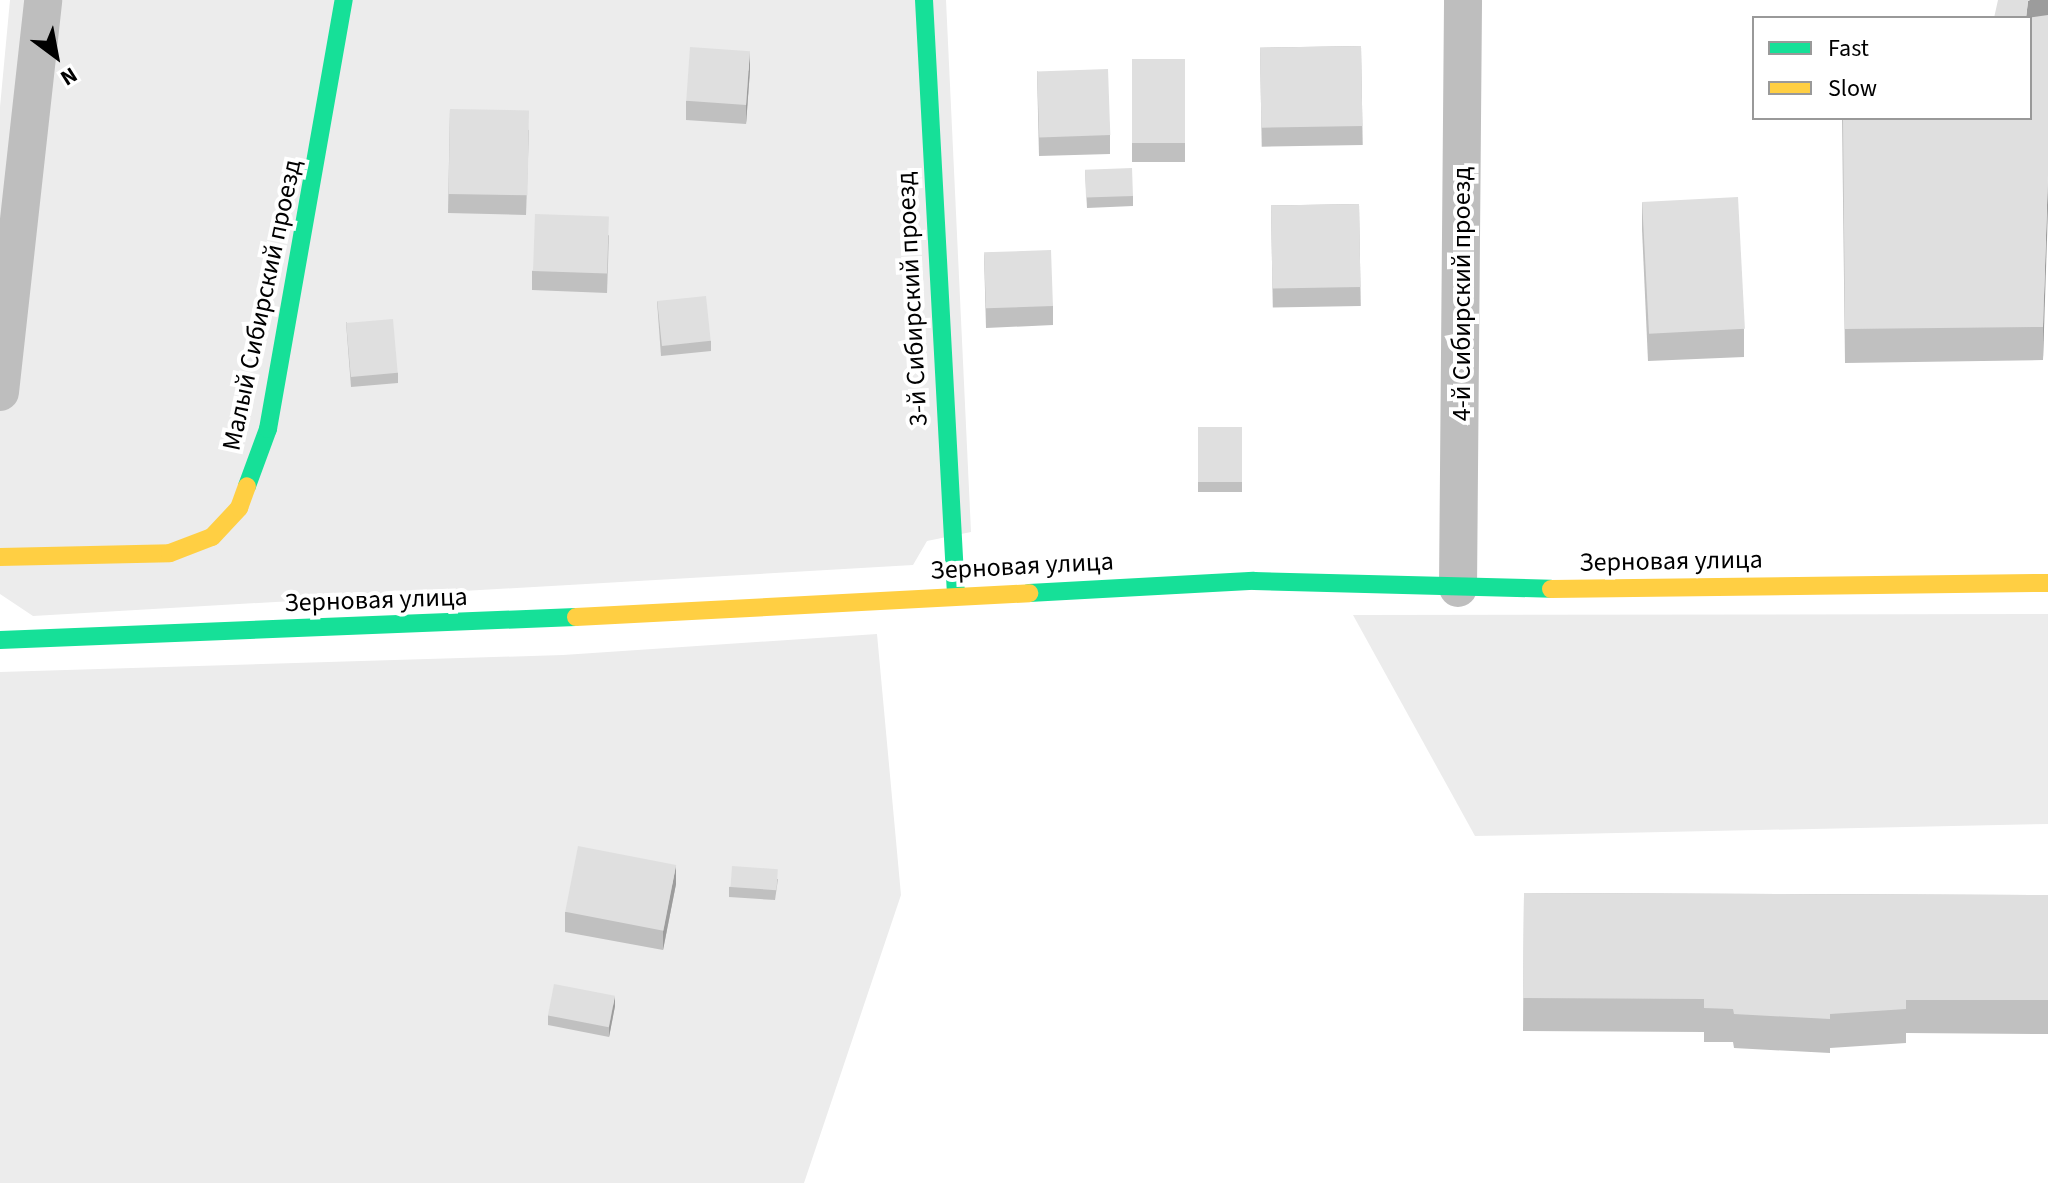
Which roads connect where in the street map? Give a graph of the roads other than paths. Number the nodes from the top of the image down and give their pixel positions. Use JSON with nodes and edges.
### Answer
{"nodes":[{"id":1,"x":43,"y":0,"type":"edge"},
{"id":2,"x":344,"y":0,"type":"edge"},
{"id":3,"x":924,"y":0,"type":"edge"},
{"id":4,"x":1463,"y":0,"type":"edge"},
{"id":5,"x":0,"y":392,"type":"edge"},
{"id":6,"x":0,"y":557,"type":"edge"},
{"id":7,"x":2048,"y":583,"type":"edge"},
{"id":8,"x":1458,"y":588,"type":"junction"},
{"id":9,"x":956,"y":594,"type":"junction"},
{"id":10,"x":0,"y":640,"type":"edge"}],
"edges":[{"from":1,"to":5,"type":"street"},
{"from":2,"to":6,"type":"street","name":"Малый Сибирский проезд"},
{"from":3,"to":9,"type":"street","name":"3-й Сибирский проезд"},
{"from":4,"to":8,"type":"street","name":"4-й Сибирский проезд"},
{"from":7,"to":8,"type":"street","name":"Зерновая улица"},
{"from":8,"to":9,"type":"street","name":"Зерновая улица"},
{"from":9,"to":10,"type":"street","name":"Зерновая улица"}]}
